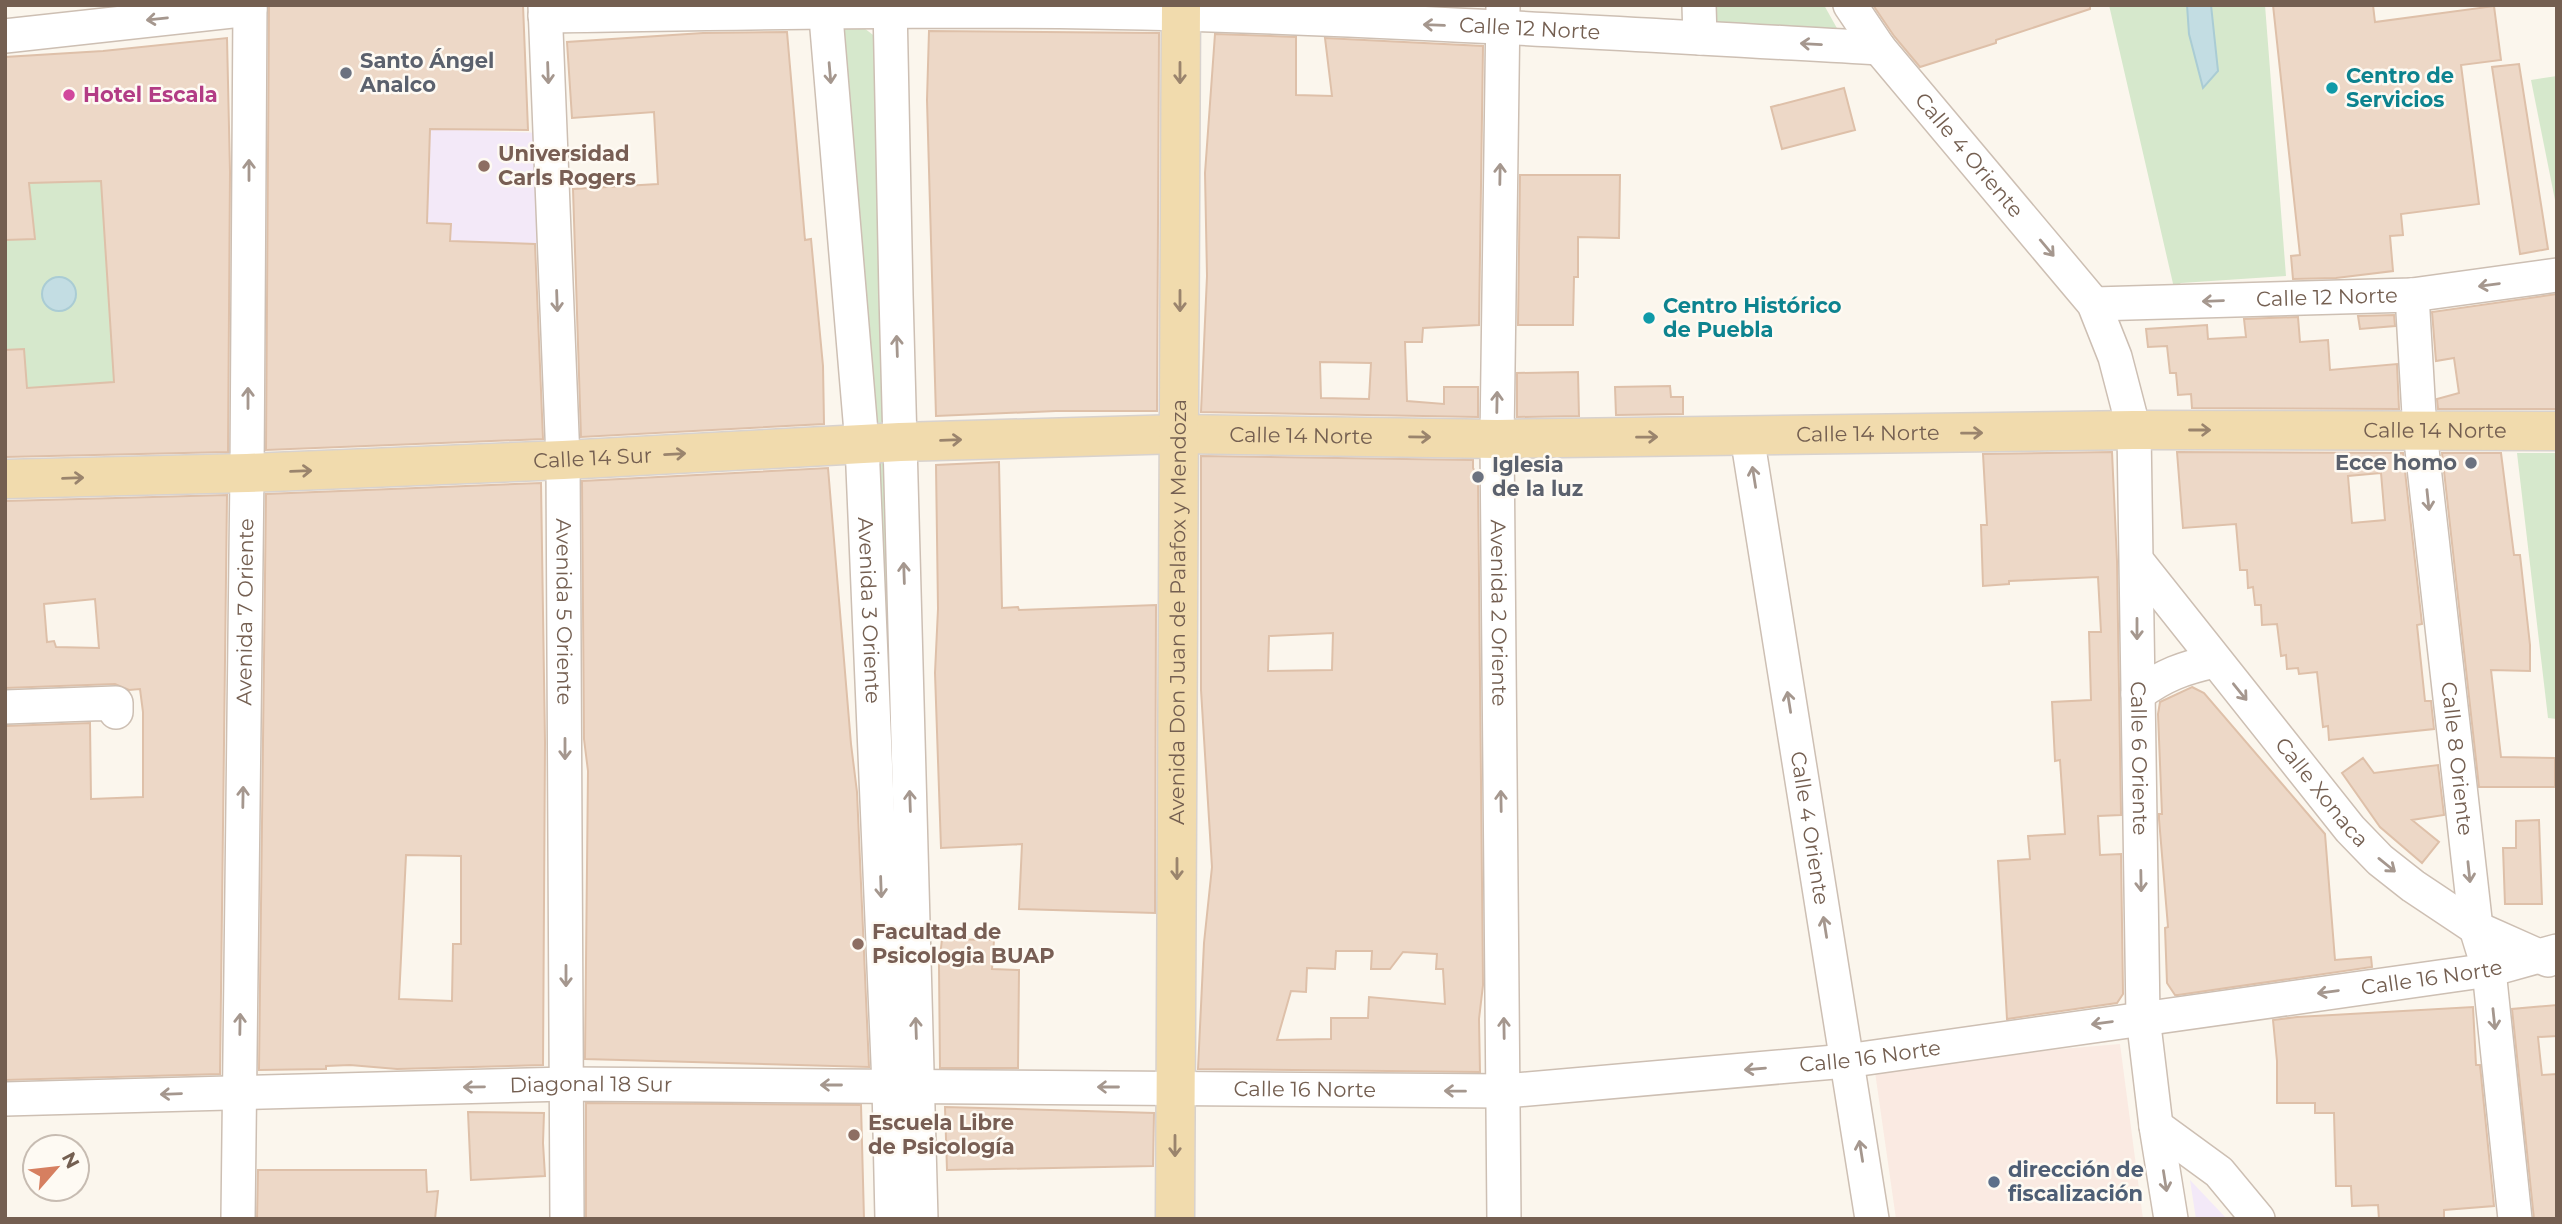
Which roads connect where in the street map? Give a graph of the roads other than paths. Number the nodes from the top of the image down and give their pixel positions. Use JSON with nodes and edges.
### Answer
{"nodes":[{"id":1,"x":1699,"y":5,"type":"edge"},
{"id":2,"x":1850,"y":5,"type":"edge"},
{"id":3,"x":250,"y":7,"type":"edge"},
{"id":4,"x":825,"y":9,"type":"edge"},
{"id":5,"x":890,"y":9,"type":"edge"},
{"id":6,"x":545,"y":10,"type":"edge"},
{"id":7,"x":1181,"y":10,"type":"edge"},
{"id":8,"x":1502,"y":16,"type":"edge"},
{"id":9,"x":5,"y":36,"type":"edge"},
{"id":10,"x":1700,"y":38,"type":"junction"},
{"id":11,"x":1879,"y":48,"type":"junction"},
{"id":12,"x":2557,"y":275,"type":"edge"},
{"id":13,"x":2412,"y":295,"type":"junction"},
{"id":14,"x":2094,"y":304,"type":"junction"},
{"id":15,"x":2133,"y":430,"type":"junction"},
{"id":16,"x":2557,"y":431,"type":"edge"},
{"id":17,"x":2420,"y":432,"type":"junction"},
{"id":18,"x":1180,"y":434,"type":"junction"},
{"id":19,"x":1747,"y":436,"type":"junction"},
{"id":20,"x":1497,"y":439,"type":"junction"},
{"id":21,"x":901,"y":442,"type":"junction"},
{"id":22,"x":862,"y":444,"type":"junction"},
{"id":23,"x":563,"y":460,"type":"junction"},
{"id":24,"x":247,"y":473,"type":"junction"},
{"id":25,"x":5,"y":480,"type":"edge"},
{"id":26,"x":2137,"y":561,"type":"junction"},
{"id":27,"x":2214,"y":661,"type":"junction"},
{"id":28,"x":2138,"y":694,"type":"junction"},
{"id":29,"x":5,"y":707,"type":"edge"},
{"id":30,"x":116,"y":712,"type":"dead end"},
{"id":31,"x":2476,"y":928,"type":"junction"},
{"id":32,"x":2551,"y":957,"type":"edge"},
{"id":33,"x":2489,"y":970,"type":"junction"},
{"id":34,"x":2143,"y":1017,"type":"junction"},
{"id":35,"x":1846,"y":1060,"type":"junction"},
{"id":36,"x":567,"y":1084,"type":"junction"},
{"id":37,"x":903,"y":1086,"type":"junction"},
{"id":38,"x":1176,"y":1088,"type":"junction"},
{"id":39,"x":1505,"y":1091,"type":"junction"},
{"id":40,"x":239,"y":1093,"type":"junction"},
{"id":41,"x":5,"y":1099,"type":"edge"},
{"id":42,"x":2156,"y":1126,"type":"junction"},
{"id":43,"x":238,"y":1219,"type":"edge"},
{"id":44,"x":567,"y":1219,"type":"edge"},
{"id":45,"x":892,"y":1219,"type":"edge"},
{"id":46,"x":921,"y":1219,"type":"edge"},
{"id":47,"x":1175,"y":1219,"type":"edge"},
{"id":48,"x":1504,"y":1219,"type":"edge"},
{"id":49,"x":1872,"y":1219,"type":"edge"},
{"id":50,"x":2171,"y":1219,"type":"edge"},
{"id":51,"x":2258,"y":1219,"type":"edge"},
{"id":52,"x":2515,"y":1219,"type":"edge"}],
"edges":[{"from":1,"to":10,"type":"street"},
{"from":2,"to":11,"type":"street","name":"Calle 4 Oriente"},
{"from":3,"to":9,"type":"street","one_way":true},
{"from":24,"to":3,"type":"street","name":"Avenida 7 Oriente","one_way":true},
{"from":4,"to":5,"type":"street","name":"Calle 12 Norte"},
{"from":4,"to":6,"type":"street","name":"Calle 12 Norte"},
{"from":4,"to":22,"type":"street","name":"Avenida 3 Oriente","one_way":true},
{"from":5,"to":7,"type":"street","name":"Calle 12 Norte"},
{"from":21,"to":5,"type":"street","name":"Avenida 3 Oriente","one_way":true},
{"from":6,"to":23,"type":"street","name":"Avenida 5 Oriente","one_way":true},
{"from":8,"to":7,"type":"street","name":"Calle 12 Norte","one_way":true},
{"from":7,"to":18,"type":"main road","name":"Avenida Don Juan de Palafox y Mendoza","one_way":true},
{"from":8,"to":10,"type":"street","name":"Calle 12 Norte"},
{"from":20,"to":8,"type":"street","name":"Avenida 2 Oriente","one_way":true},
{"from":11,"to":10,"type":"street","name":"Calle 12 Norte","one_way":true},
{"from":11,"to":14,"type":"street","name":"Calle 4 Oriente","one_way":true},
{"from":12,"to":13,"type":"street","name":"Calle 12 Norte","one_way":true},
{"from":13,"to":14,"type":"street","name":"Calle 12 Norte","one_way":true},
{"from":13,"to":17,"type":"street","name":"Calle 8 Oriente"},
{"from":14,"to":15,"type":"street","name":"Calle 6 Oriente"},
{"from":15,"to":17,"type":"main road","name":"Calle 14 Norte","one_way":true},
{"from":19,"to":15,"type":"main road","name":"Calle 14 Norte","one_way":true},
{"from":15,"to":26,"type":"street","name":"Calle 6 Oriente"},
{"from":16,"to":17,"type":"main road","name":"Calle 14 Norte"},
{"from":17,"to":31,"type":"street","name":"Calle 8 Oriente","one_way":true},
{"from":18,"to":20,"type":"main road","name":"Calle 14 Norte","one_way":true},
{"from":21,"to":18,"type":"main road","name":"Calle 14 Sur","one_way":true},
{"from":18,"to":38,"type":"main road","name":"Avenida Don Juan de Palafox y Mendoza","one_way":true},
{"from":20,"to":19,"type":"main road","name":"Calle 14 Norte","one_way":true},
{"from":35,"to":19,"type":"street","name":"Calle 4 Oriente","one_way":true},
{"from":39,"to":20,"type":"street","name":"Avenida 2 Oriente","one_way":true},
{"from":21,"to":22,"type":"main road","name":"Calle 14 Sur"},
{"from":37,"to":21,"type":"street","name":"Avenida 3 Oriente","one_way":true},
{"from":23,"to":22,"type":"main road","name":"Calle 14 Sur","one_way":true},
{"from":22,"to":37,"type":"street","name":"Avenida 3 Oriente","one_way":true},
{"from":24,"to":23,"type":"main road","name":"Calle 14 Sur","one_way":true},
{"from":23,"to":36,"type":"street","name":"Avenida 5 Oriente","one_way":true},
{"from":25,"to":24,"type":"main road","name":"Calle 14 Sur","one_way":true},
{"from":40,"to":24,"type":"street","name":"Avenida 7 Oriente","one_way":true},
{"from":26,"to":27,"type":"street","name":"Calle Xonaca"},
{"from":26,"to":28,"type":"street","name":"Calle 6 Oriente","one_way":true},
{"from":27,"to":28,"type":"street"},
{"from":27,"to":31,"type":"street","name":"Calle Xonaca","one_way":true},
{"from":28,"to":34,"type":"street","name":"Calle 6 Oriente","one_way":true},
{"from":29,"to":30,"type":"street"},
{"from":31,"to":32,"type":"street","name":"Calle Xonaca"},
{"from":31,"to":33,"type":"street","name":"Calle 8 Oriente"},
{"from":32,"to":33,"type":"street","name":"Calle 16 Norte"},
{"from":33,"to":34,"type":"street","name":"Calle 16 Norte","one_way":true},
{"from":33,"to":52,"type":"street","name":"Calle 8 Oriente","one_way":true},
{"from":34,"to":35,"type":"street","name":"Calle 16 Norte","one_way":true},
{"from":34,"to":42,"type":"street","name":"Calle 6 Oriente"},
{"from":35,"to":39,"type":"street","name":"Calle 16 Norte","one_way":true},
{"from":49,"to":35,"type":"street","name":"Calle 4 Oriente","one_way":true},
{"from":37,"to":36,"type":"street","name":"Diagonal 18 Sur","one_way":true},
{"from":36,"to":40,"type":"street","name":"Diagonal 18 Sur","one_way":true},
{"from":36,"to":44,"type":"street","name":"Avenida 5 Oriente"},
{"from":38,"to":37,"type":"street","name":"Diagonal 18 Sur","one_way":true},
{"from":37,"to":45,"type":"street","name":"Avenida 3 Oriente"},
{"from":37,"to":46,"type":"street","name":"Avenida 3 Oriente"},
{"from":39,"to":38,"type":"street","name":"Calle 16 Norte","one_way":true},
{"from":38,"to":47,"type":"main road","name":"Avenida Don Juan de Palafox y Mendoza","one_way":true},
{"from":39,"to":48,"type":"street","name":"Avenida 2 Oriente"},
{"from":40,"to":41,"type":"street","name":"Diagonal 18 Sur","one_way":true},
{"from":40,"to":43,"type":"street","name":"Avenida 7 Oriente"},
{"from":42,"to":50,"type":"street","name":"Calle 6 Oriente","one_way":true},
{"from":42,"to":51,"type":"street"}]}
